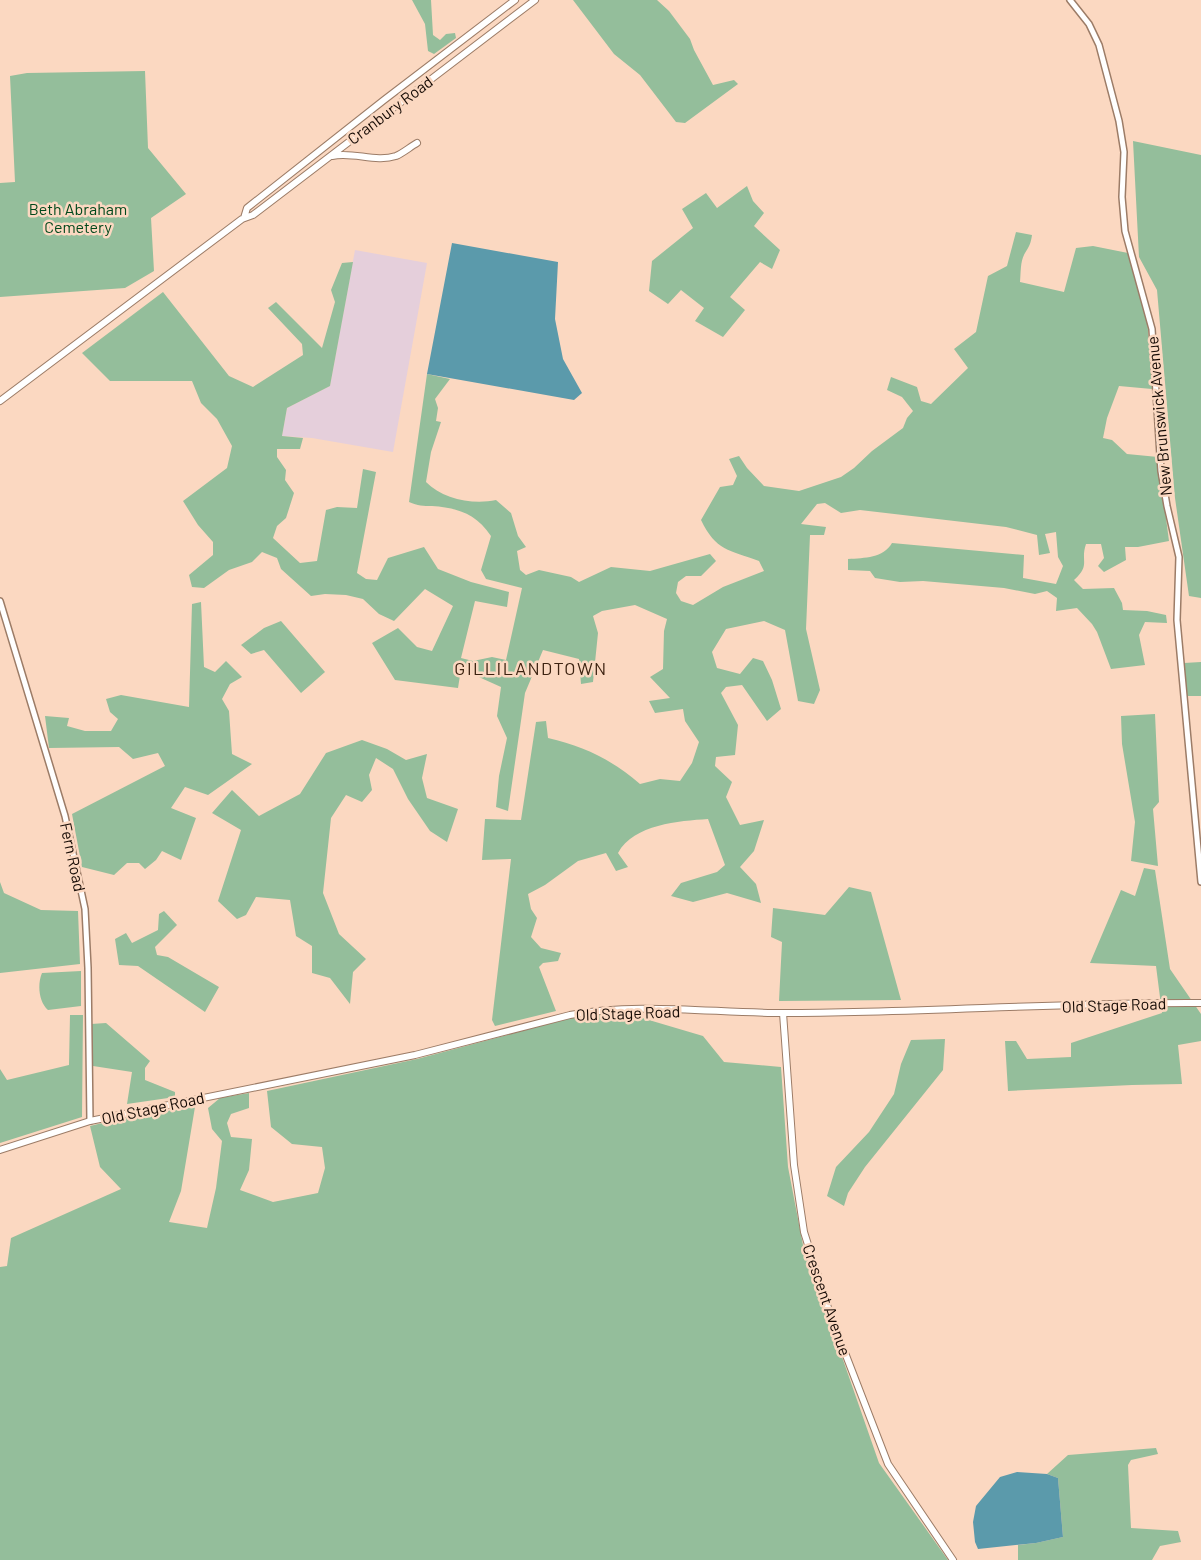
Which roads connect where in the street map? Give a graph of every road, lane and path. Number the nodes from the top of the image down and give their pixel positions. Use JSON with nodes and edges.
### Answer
{"nodes":[{"id":1,"x":515,"y":0,"type":"edge"},
{"id":2,"x":535,"y":0,"type":"edge"},
{"id":3,"x":1070,"y":0,"type":"edge"},
{"id":4,"x":417,"y":143,"type":"dead end"},
{"id":5,"x":328,"y":157,"type":"junction"},
{"id":6,"x":244,"y":218,"type":"junction"},
{"id":7,"x":0,"y":400,"type":"edge"},
{"id":8,"x":0,"y":601,"type":"edge"},
{"id":9,"x":1201,"y":882,"type":"edge"},
{"id":10,"x":1201,"y":1003,"type":"edge"},
{"id":11,"x":783,"y":1013,"type":"junction"},
{"id":12,"x":90,"y":1121,"type":"junction"},
{"id":13,"x":0,"y":1150,"type":"edge"},
{"id":14,"x":953,"y":1560,"type":"edge"}],
"edges":[{"from":1,"to":6,"type":"main road","name":"Cranbury Road"},
{"from":2,"to":5,"type":"main road","name":"Cranbury Road"},
{"from":3,"to":9,"type":"street","name":"New Brunswick Avenue"},
{"from":4,"to":5,"type":"main road"},
{"from":5,"to":6,"type":"main road","name":"Cranbury Road"},
{"from":6,"to":7,"type":"main road","name":"Cranbury Road"},
{"from":8,"to":12,"type":"street","name":"Fern Road"},
{"from":10,"to":11,"type":"main road","name":"Old Stage Road"},
{"from":11,"to":12,"type":"main road","name":"Old Stage Road"},
{"from":11,"to":14,"type":"main road","name":"Crescent Avenue"},
{"from":12,"to":13,"type":"main road","name":"Old Stage Road"}]}
